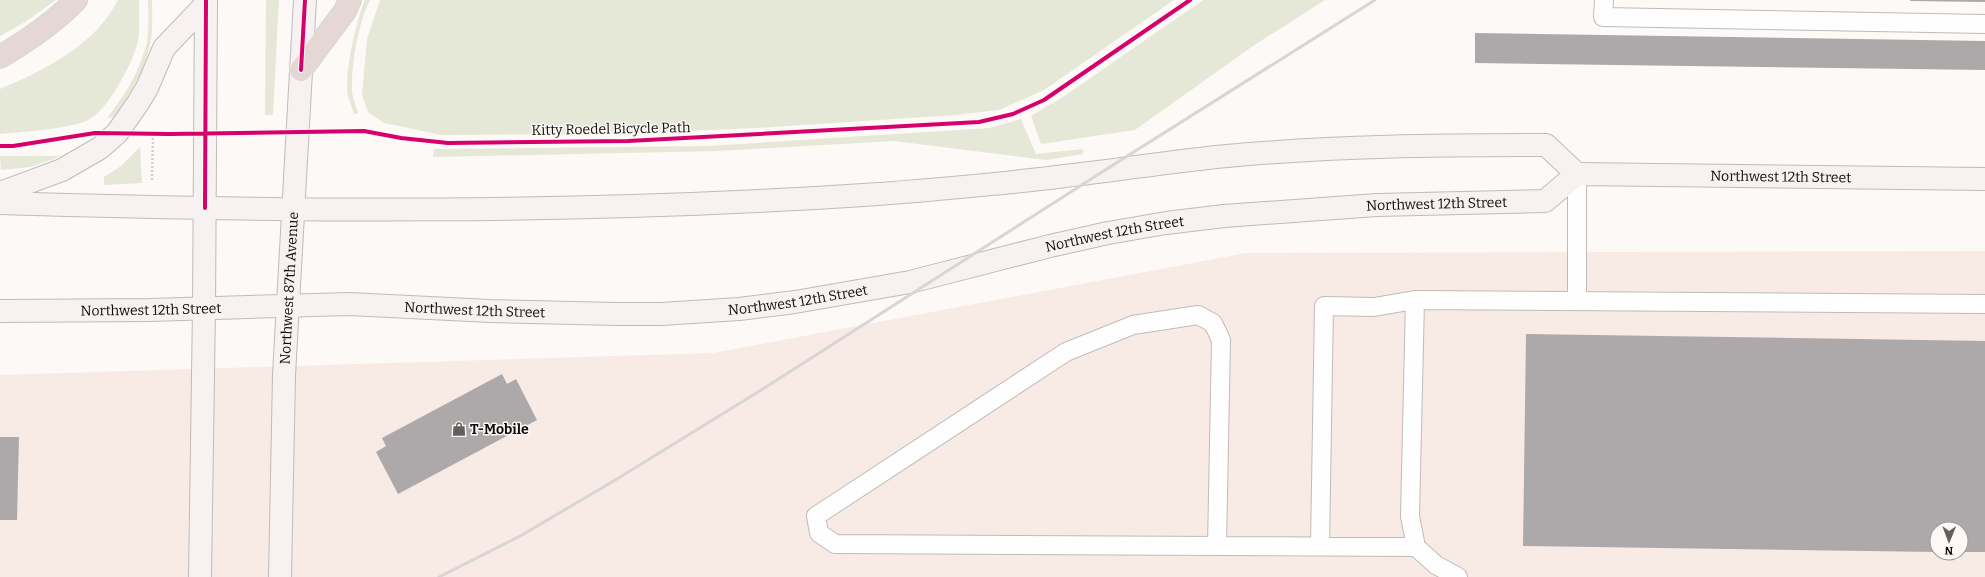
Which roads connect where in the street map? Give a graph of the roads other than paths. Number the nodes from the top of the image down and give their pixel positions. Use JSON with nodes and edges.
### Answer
{"nodes":[{"id":1,"x":76,"y":0,"type":"edge"},
{"id":2,"x":304,"y":0,"type":"edge"},
{"id":3,"x":350,"y":0,"type":"edge"},
{"id":4,"x":1604,"y":0,"type":"edge"},
{"id":5,"x":206,"y":2,"type":"edge"},
{"id":6,"x":1985,"y":24,"type":"edge"},
{"id":7,"x":0,"y":57,"type":"edge"},
{"id":8,"x":301,"y":70,"type":"junction"},
{"id":9,"x":1577,"y":174,"type":"junction"},
{"id":10,"x":1985,"y":179,"type":"edge"},
{"id":11,"x":0,"y":193,"type":"edge"},
{"id":12,"x":0,"y":203,"type":"edge"},
{"id":13,"x":205,"y":208,"type":"junction"},
{"id":14,"x":292,"y":208,"type":"junction"},
{"id":15,"x":1415,"y":300,"type":"junction"},
{"id":16,"x":1577,"y":301,"type":"junction"},
{"id":17,"x":1985,"y":304,"type":"edge"},
{"id":18,"x":288,"y":305,"type":"junction"},
{"id":19,"x":204,"y":308,"type":"junction"},
{"id":20,"x":0,"y":311,"type":"edge"},
{"id":21,"x":1217,"y":546,"type":"junction"},
{"id":22,"x":1320,"y":546,"type":"junction"},
{"id":23,"x":1416,"y":547,"type":"junction"},
{"id":24,"x":200,"y":577,"type":"edge"},
{"id":25,"x":280,"y":577,"type":"edge"},
{"id":26,"x":1458,"y":577,"type":"edge"}],
"edges":[{"from":1,"to":7,"type":"highway"},
{"from":2,"to":8,"type":"main road","name":"Northwest 87th Avenue"},
{"from":3,"to":8,"type":"highway"},
{"from":4,"to":6,"type":"lane"},
{"from":5,"to":11,"type":"main road"},
{"from":5,"to":13,"type":"main road"},
{"from":8,"to":14,"type":"main road","name":"Northwest 87th Avenue"},
{"from":9,"to":10,"type":"main road","name":"Northwest 12th Street"},
{"from":9,"to":14,"type":"main road"},
{"from":9,"to":16,"type":"lane"},
{"from":9,"to":18,"type":"main road","name":"Northwest 12th Street"},
{"from":12,"to":13,"type":"main road"},
{"from":13,"to":14,"type":"main road"},
{"from":13,"to":19,"type":"main road"},
{"from":14,"to":18,"type":"main road","name":"Northwest 87th Avenue"},
{"from":15,"to":16,"type":"lane"},
{"from":15,"to":22,"type":"lane"},
{"from":15,"to":23,"type":"lane"},
{"from":16,"to":17,"type":"lane"},
{"from":18,"to":19,"type":"main road","name":"Northwest 12th Street"},
{"from":18,"to":25,"type":"main road","name":"Northwest 87th Avenue"},
{"from":19,"to":20,"type":"main road","name":"Northwest 12th Street"},
{"from":19,"to":24,"type":"main road"},
{"from":21,"to":21,"type":"lane"},
{"from":21,"to":22,"type":"lane"},
{"from":22,"to":23,"type":"lane"},
{"from":23,"to":26,"type":"lane"}]}
